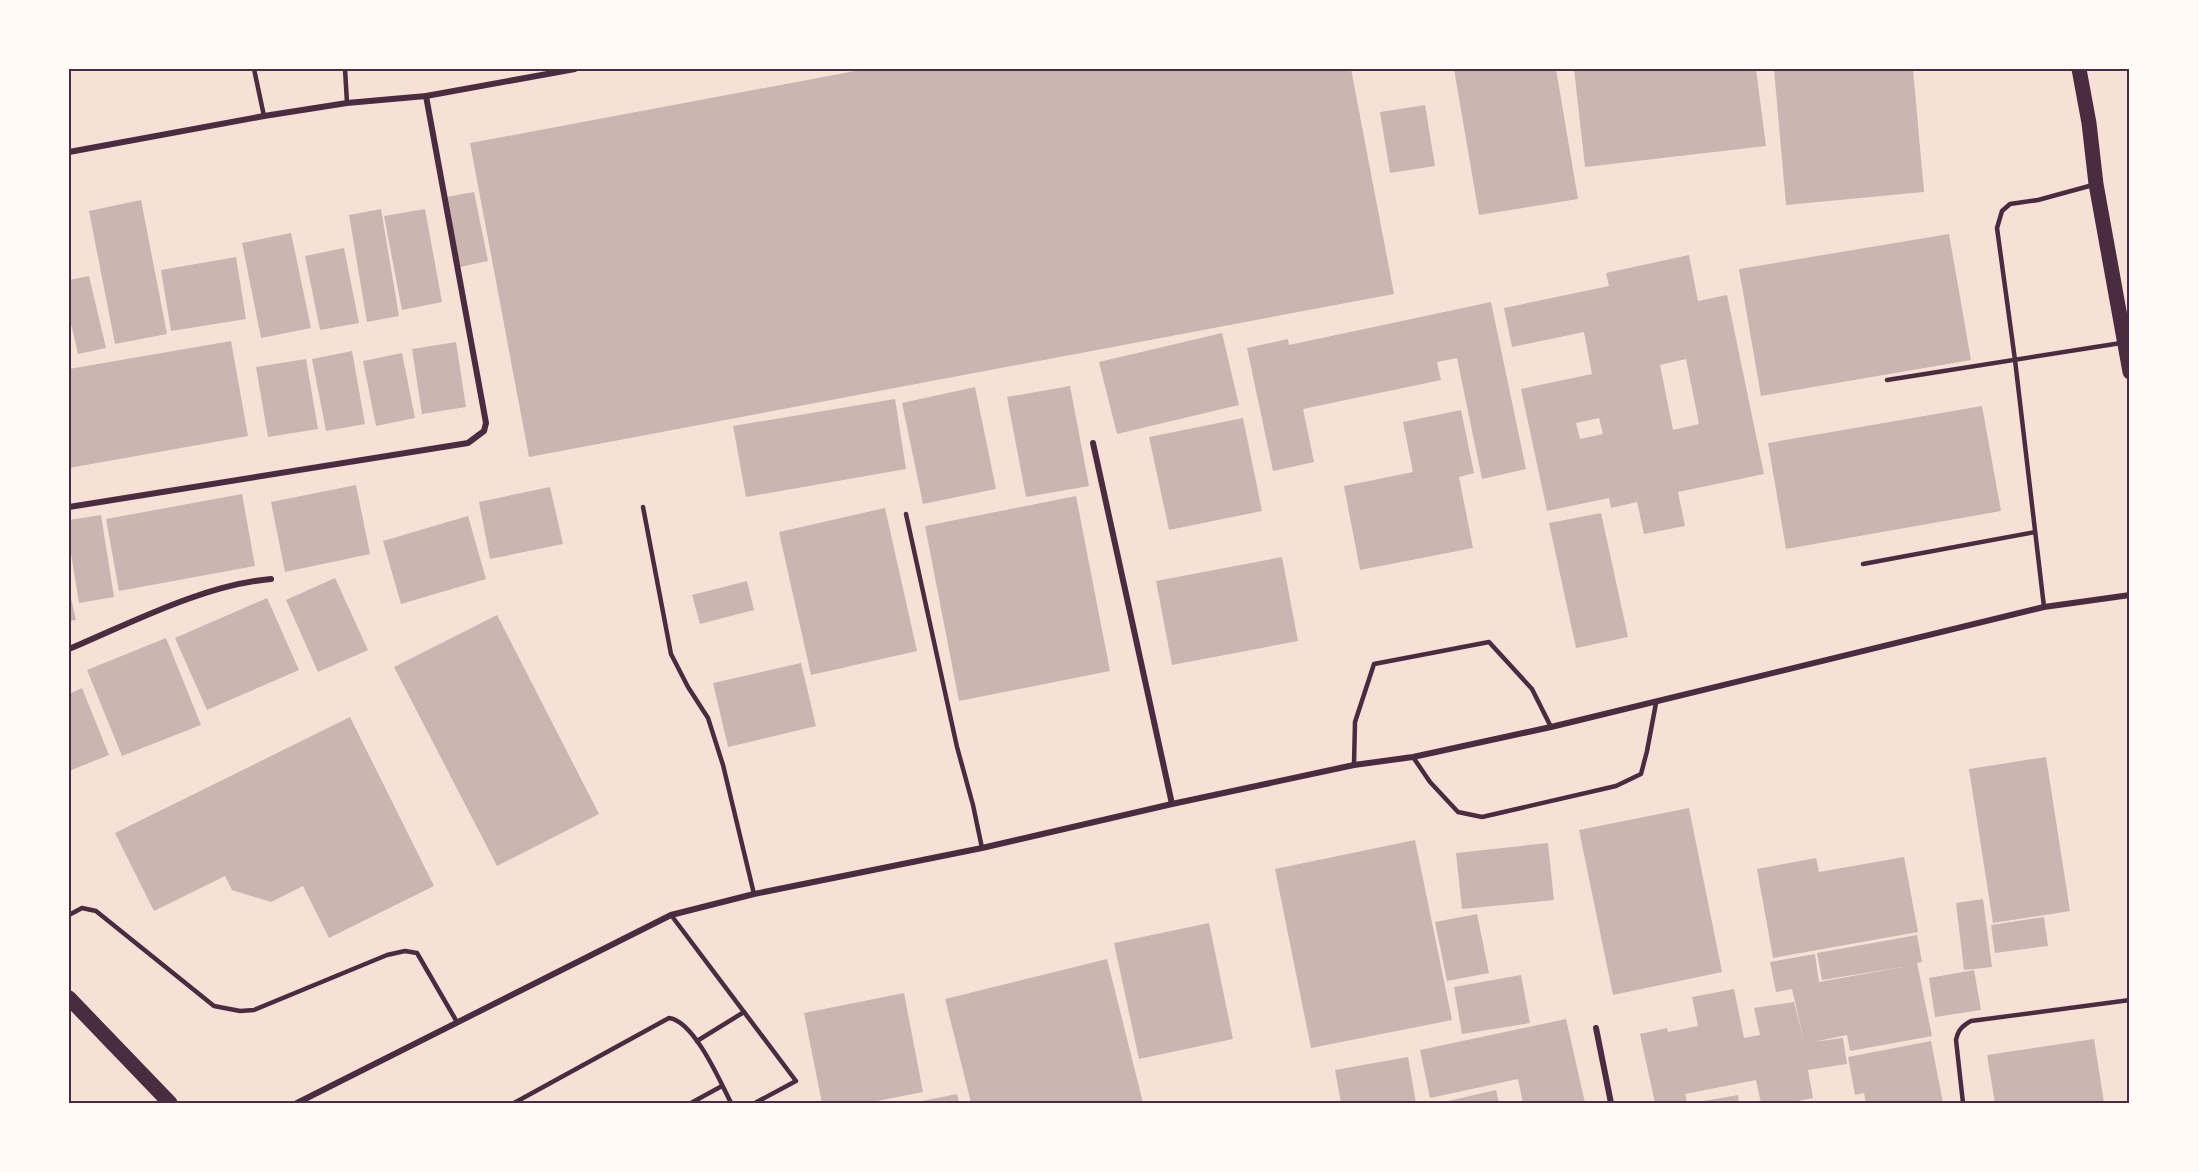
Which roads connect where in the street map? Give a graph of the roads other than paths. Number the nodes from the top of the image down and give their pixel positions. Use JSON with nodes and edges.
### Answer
{"nodes":[{"id":1,"x":254,"y":69,"type":"edge"},
{"id":2,"x":345,"y":69,"type":"edge"},
{"id":3,"x":575,"y":69,"type":"edge"},
{"id":4,"x":2079,"y":69,"type":"edge"},
{"id":5,"x":426,"y":96,"type":"junction"},
{"id":6,"x":347,"y":103,"type":"junction"},
{"id":7,"x":264,"y":116,"type":"junction"},
{"id":8,"x":69,"y":152,"type":"edge"},
{"id":9,"x":2096,"y":184,"type":"junction"},
{"id":10,"x":2126,"y":343,"type":"junction"},
{"id":11,"x":2015,"y":360,"type":"junction"},
{"id":12,"x":2130,"y":372,"type":"edge"},
{"id":13,"x":1887,"y":380,"type":"dead end"},
{"id":14,"x":1093,"y":442,"type":"dead end"},
{"id":15,"x":69,"y":507,"type":"edge"},
{"id":16,"x":643,"y":507,"type":"dead end"},
{"id":17,"x":906,"y":514,"type":"dead end"},
{"id":18,"x":2036,"y":532,"type":"junction"},
{"id":19,"x":1863,"y":564,"type":"dead end"},
{"id":20,"x":271,"y":579,"type":"dead end"},
{"id":21,"x":2130,"y":596,"type":"edge"},
{"id":22,"x":2044,"y":607,"type":"junction"},
{"id":23,"x":69,"y":649,"type":"edge"},
{"id":24,"x":1656,"y":703,"type":"junction"},
{"id":25,"x":1551,"y":728,"type":"junction"},
{"id":26,"x":1413,"y":757,"type":"junction"},
{"id":27,"x":1354,"y":765,"type":"junction"},
{"id":28,"x":1172,"y":804,"type":"junction"},
{"id":29,"x":982,"y":848,"type":"junction"},
{"id":30,"x":754,"y":894,"type":"junction"},
{"id":31,"x":69,"y":915,"type":"edge"},
{"id":32,"x":671,"y":915,"type":"junction"},
{"id":33,"x":69,"y":998,"type":"edge"},
{"id":34,"x":2130,"y":1000,"type":"edge"},
{"id":35,"x":744,"y":1012,"type":"junction"},
{"id":36,"x":457,"y":1022,"type":"junction"},
{"id":37,"x":1596,"y":1028,"type":"dead end"},
{"id":38,"x":697,"y":1041,"type":"junction"},
{"id":39,"x":722,"y":1086,"type":"junction"},
{"id":40,"x":170,"y":1103,"type":"edge"},
{"id":41,"x":297,"y":1103,"type":"edge"},
{"id":42,"x":514,"y":1103,"type":"edge"},
{"id":43,"x":691,"y":1103,"type":"edge"},
{"id":44,"x":731,"y":1103,"type":"edge"},
{"id":45,"x":755,"y":1103,"type":"edge"},
{"id":46,"x":1611,"y":1103,"type":"edge"},
{"id":47,"x":1963,"y":1103,"type":"edge"}],
"edges":[{"from":1,"to":7,"type":"lane"},
{"from":2,"to":6,"type":"lane"},
{"from":3,"to":5,"type":"street"},
{"from":4,"to":9,"type":"main road"},
{"from":5,"to":6,"type":"street"},
{"from":5,"to":15,"type":"street"},
{"from":6,"to":7,"type":"street"},
{"from":7,"to":8,"type":"street"},
{"from":9,"to":10,"type":"main road"},
{"from":9,"to":11,"type":"lane"},
{"from":10,"to":11,"type":"lane"},
{"from":10,"to":12,"type":"main road"},
{"from":11,"to":13,"type":"lane"},
{"from":11,"to":18,"type":"lane"},
{"from":14,"to":28,"type":"street"},
{"from":16,"to":30,"type":"lane"},
{"from":17,"to":29,"type":"lane"},
{"from":18,"to":19,"type":"lane"},
{"from":18,"to":22,"type":"lane"},
{"from":20,"to":23,"type":"street"},
{"from":21,"to":22,"type":"street"},
{"from":22,"to":24,"type":"street"},
{"from":24,"to":25,"type":"street"},
{"from":24,"to":26,"type":"lane"},
{"from":25,"to":26,"type":"street"},
{"from":25,"to":27,"type":"lane"},
{"from":26,"to":27,"type":"street"},
{"from":27,"to":28,"type":"street"},
{"from":28,"to":29,"type":"street"},
{"from":29,"to":30,"type":"street"},
{"from":30,"to":32,"type":"street"},
{"from":31,"to":36,"type":"lane"},
{"from":32,"to":35,"type":"lane"},
{"from":32,"to":36,"type":"street"},
{"from":33,"to":40,"type":"main road"},
{"from":34,"to":47,"type":"lane"},
{"from":35,"to":38,"type":"lane"},
{"from":35,"to":45,"type":"lane"},
{"from":36,"to":41,"type":"street"},
{"from":37,"to":46,"type":"street"},
{"from":38,"to":39,"type":"lane"},
{"from":38,"to":42,"type":"lane"},
{"from":39,"to":43,"type":"lane"},
{"from":39,"to":44,"type":"lane"}]}
